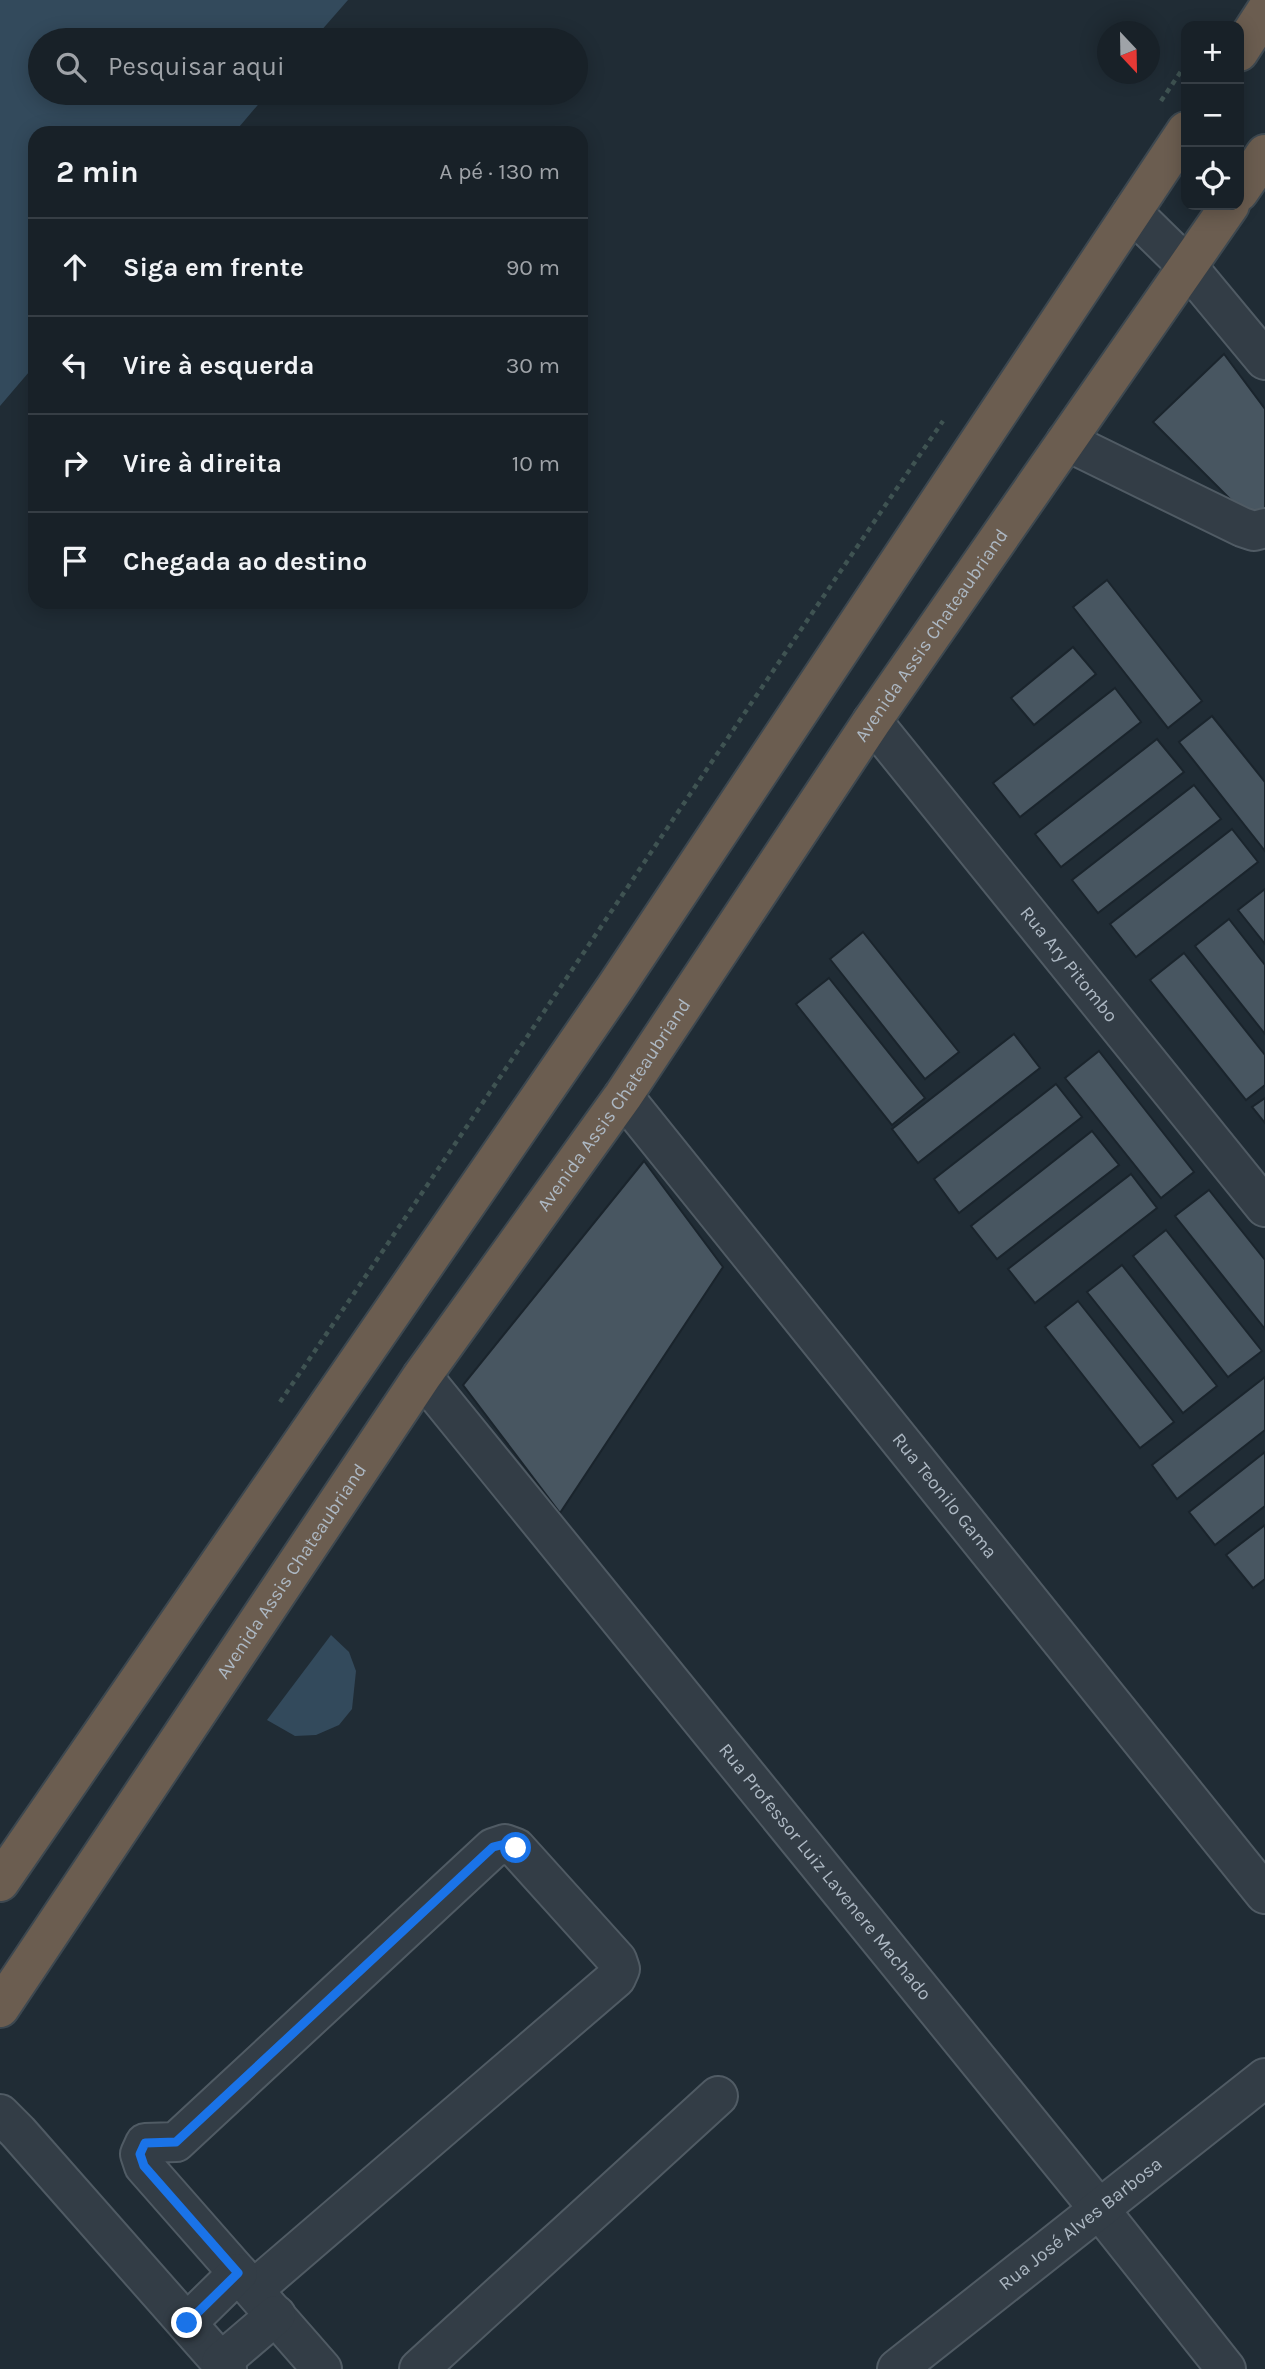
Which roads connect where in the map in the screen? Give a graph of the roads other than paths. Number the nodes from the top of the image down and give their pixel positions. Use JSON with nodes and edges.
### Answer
{"nodes":[{"id":1,"x":1265,"y":12,"type":"edge"},
{"id":2,"x":1244,"y":44,"type":"edge"},
{"id":3,"x":1181,"y":138,"type":"edge"},
{"id":4,"x":1265,"y":154,"type":"edge"},
{"id":5,"x":1244,"y":185,"type":"edge"},
{"id":6,"x":1227,"y":210,"type":"edge"},
{"id":7,"x":1132,"y":212,"type":"junction"},
{"id":8,"x":1188,"y":266,"type":"junction"},
{"id":9,"x":1265,"y":360,"type":"edge"},
{"id":10,"x":1066,"y":441,"type":"junction"},
{"id":11,"x":1265,"y":528,"type":"edge"},
{"id":12,"x":872,"y":721,"type":"junction"},
{"id":13,"x":623,"y":1096,"type":"junction"},
{"id":14,"x":1265,"y":1207,"type":"edge"},
{"id":15,"x":422,"y":1376,"type":"junction"},
{"id":16,"x":97,"y":1740,"type":"junction"},
{"id":17,"x":0,"y":1882,"type":"edge"},
{"id":18,"x":1265,"y":1894,"type":"edge"},
{"id":19,"x":0,"y":1910,"type":"edge"},
{"id":20,"x":0,"y":2008,"type":"edge"},
{"id":21,"x":1265,"y":2078,"type":"edge"},
{"id":22,"x":718,"y":2096,"type":"dead end"},
{"id":23,"x":0,"y":2114,"type":"edge"},
{"id":24,"x":1099,"y":2209,"type":"junction"},
{"id":25,"x":256,"y":2293,"type":"junction"},
{"id":26,"x":187,"y":2323,"type":"junction"},
{"id":27,"x":224,"y":2366,"type":"edge"},
{"id":28,"x":322,"y":2369,"type":"edge"},
{"id":29,"x":419,"y":2369,"type":"edge"},
{"id":30,"x":897,"y":2369,"type":"edge"},
{"id":31,"x":1226,"y":2369,"type":"edge"}],
"edges":[{"from":1,"to":2,"type":"highway"},
{"from":3,"to":7,"type":"highway"},
{"from":4,"to":5,"type":"highway"},
{"from":6,"to":8,"type":"highway","name":"Avenida Assis Chateaubriand"},
{"from":7,"to":8,"type":"street"},
{"from":7,"to":16,"type":"highway"},
{"from":8,"to":9,"type":"street"},
{"from":8,"to":10,"type":"highway","name":"Avenida Assis Chateaubriand"},
{"from":10,"to":11,"type":"street"},
{"from":10,"to":12,"type":"highway","name":"Avenida Assis Chateaubriand"},
{"from":12,"to":13,"type":"highway","name":"Avenida Assis Chateaubriand"},
{"from":12,"to":14,"type":"street","name":"Rua Ary Pitombo"},
{"from":13,"to":15,"type":"highway","name":"Avenida Assis Chateaubriand"},
{"from":13,"to":18,"type":"street","name":"Rua Teonilo Gama"},
{"from":15,"to":20,"type":"highway","name":"Avenida Assis Chateaubriand"},
{"from":15,"to":24,"type":"street","name":"Rua Professor Luiz Lavenere Machado"},
{"from":16,"to":17,"type":"highway"},
{"from":16,"to":19,"type":"highway"},
{"from":21,"to":24,"type":"street","name":"Rua José Alves Barbosa"},
{"from":22,"to":29,"type":"street"},
{"from":23,"to":26,"type":"street"},
{"from":24,"to":30,"type":"street","name":"Rua José Alves Barbosa"},
{"from":24,"to":31,"type":"street","name":"Rua Professor Luiz Lavenere Machado"},
{"from":25,"to":25,"type":"street"},
{"from":25,"to":26,"type":"street"},
{"from":25,"to":27,"type":"street"},
{"from":25,"to":28,"type":"street"},
{"from":26,"to":27,"type":"street"}]}
